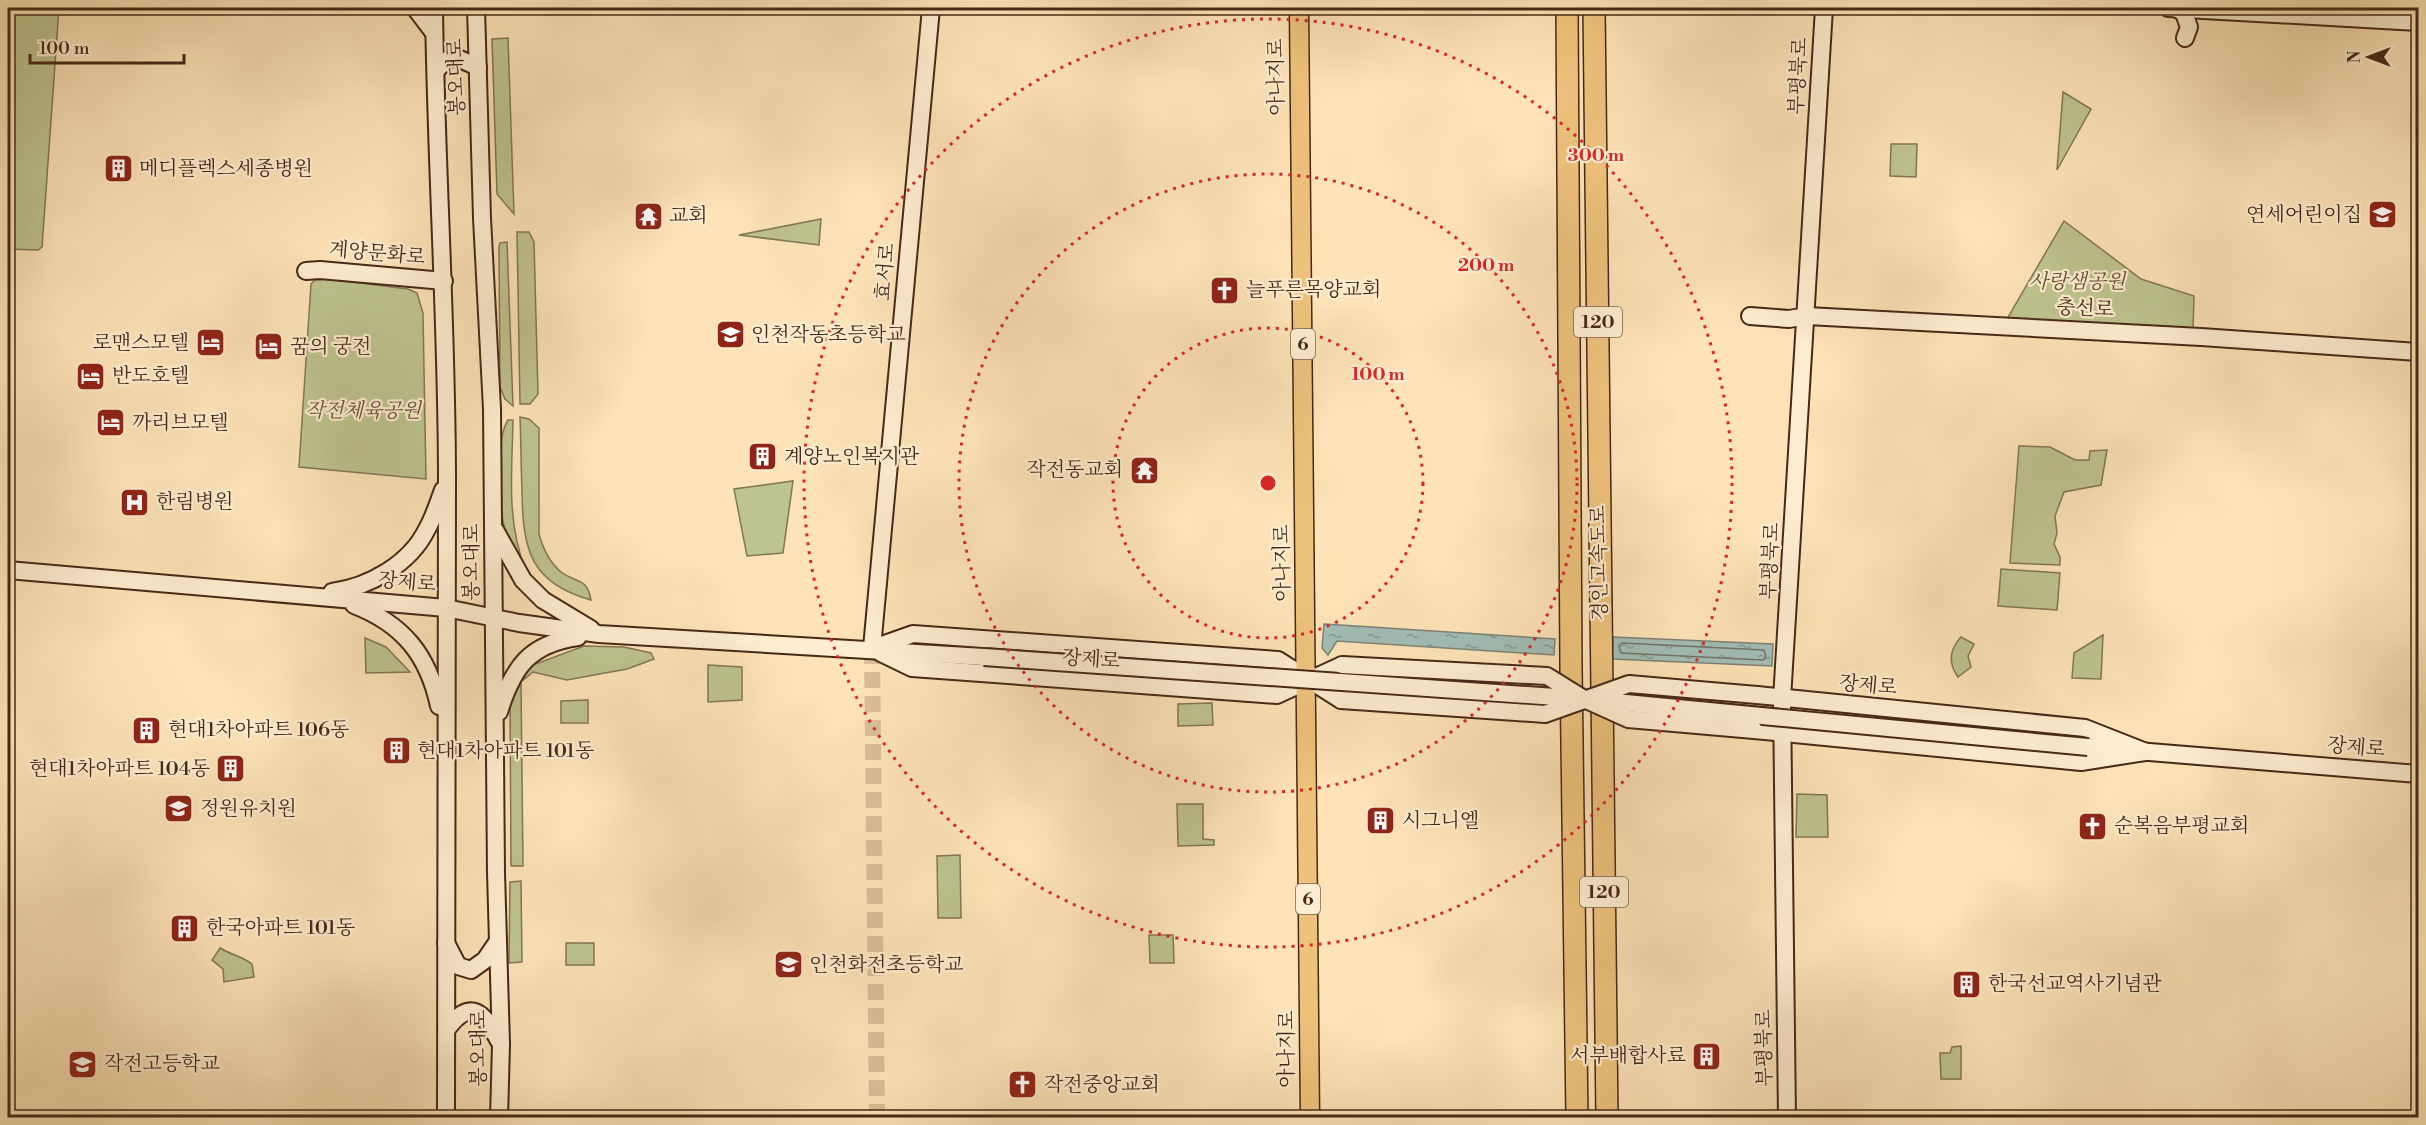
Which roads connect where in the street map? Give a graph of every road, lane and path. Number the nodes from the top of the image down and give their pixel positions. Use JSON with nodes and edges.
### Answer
{"nodes":[{"id":1,"x":415,"y":8,"type":"edge"},
{"id":2,"x":434,"y":8,"type":"edge"},
{"id":3,"x":476,"y":8,"type":"edge"},
{"id":4,"x":931,"y":8,"type":"edge"},
{"id":5,"x":1299,"y":8,"type":"edge"},
{"id":6,"x":1567,"y":8,"type":"edge"},
{"id":7,"x":1594,"y":8,"type":"edge"},
{"id":8,"x":1824,"y":8,"type":"edge"},
{"id":9,"x":2168,"y":8,"type":"edge"},
{"id":10,"x":2176,"y":8,"type":"edge"},
{"id":11,"x":2251,"y":10,"type":"edge"},
{"id":12,"x":2418,"y":22,"type":"edge"},
{"id":13,"x":435,"y":35,"type":"junction"},
{"id":14,"x":2184,"y":38,"type":"dead end"},
{"id":15,"x":478,"y":67,"type":"junction"},
{"id":16,"x":436,"y":70,"type":"junction"},
{"id":17,"x":306,"y":271,"type":"dead end"},
{"id":18,"x":444,"y":281,"type":"junction"},
{"id":19,"x":1807,"y":315,"type":"junction"},
{"id":20,"x":1750,"y":316,"type":"dead end"},
{"id":21,"x":2418,"y":352,"type":"edge"},
{"id":22,"x":447,"y":481,"type":"junction"},
{"id":23,"x":493,"y":526,"type":"junction"},
{"id":24,"x":8,"y":570,"type":"edge"},
{"id":25,"x":306,"y":595,"type":"junction"},
{"id":26,"x":334,"y":597,"type":"junction"},
{"id":27,"x":446,"y":608,"type":"junction"},
{"id":28,"x":493,"y":617,"type":"junction"},
{"id":29,"x":599,"y":634,"type":"junction"},
{"id":30,"x":872,"y":648,"type":"junction"},
{"id":31,"x":1307,"y":680,"type":"junction"},
{"id":32,"x":1584,"y":699,"type":"junction"},
{"id":33,"x":1782,"y":699,"type":"junction"},
{"id":34,"x":495,"y":726,"type":"junction"},
{"id":35,"x":1782,"y":733,"type":"junction"},
{"id":36,"x":445,"y":737,"type":"junction"},
{"id":37,"x":2146,"y":752,"type":"junction"},
{"id":38,"x":2418,"y":774,"type":"edge"},
{"id":39,"x":444,"y":940,"type":"junction"},
{"id":40,"x":498,"y":940,"type":"junction"},
{"id":41,"x":447,"y":1029,"type":"junction"},
{"id":42,"x":501,"y":1044,"type":"junction"},
{"id":43,"x":1789,"y":1116,"type":"edge"},
{"id":44,"x":446,"y":1118,"type":"edge"},
{"id":45,"x":499,"y":1118,"type":"edge"},
{"id":46,"x":1310,"y":1118,"type":"edge"},
{"id":47,"x":1577,"y":1118,"type":"edge"},
{"id":48,"x":1607,"y":1118,"type":"edge"}],
"edges":[{"from":1,"to":13,"type":"main road"},
{"from":2,"to":13,"type":"main road","name":"봉오대로"},
{"from":3,"to":15,"type":"main road","name":"봉오대로"},
{"from":4,"to":30,"type":"main road","name":"효서로"},
{"from":5,"to":31,"type":"main road","name":"아나지로","number":"6"},
{"from":6,"to":47,"type":"highway","name":"경인고속도로","number":"120"},
{"from":7,"to":48,"type":"highway","name":"경인고속도로","number":"120"},
{"from":8,"to":19,"type":"main road","name":"부평북로"},
{"from":9,"to":10,"type":"main road"},
{"from":10,"to":11,"type":"main road"},
{"from":10,"to":14,"type":"main road"},
{"from":11,"to":12,"type":"main road"},
{"from":13,"to":16,"type":"main road","name":"봉오대로"},
{"from":15,"to":16,"type":"main road"},
{"from":15,"to":23,"type":"main road","name":"봉오대로"},
{"from":16,"to":18,"type":"main road","name":"봉오대로"},
{"from":17,"to":18,"type":"main road","name":"계양문화로"},
{"from":18,"to":22,"type":"main road","name":"봉오대로"},
{"from":19,"to":20,"type":"main road","name":"충선로"},
{"from":19,"to":21,"type":"main road","name":"충선로"},
{"from":19,"to":33,"type":"main road","name":"부평북로"},
{"from":22,"to":25,"type":"main road"},
{"from":22,"to":27,"type":"main road","name":"봉오대로"},
{"from":23,"to":28,"type":"main road","name":"봉오대로"},
{"from":23,"to":29,"type":"main road"},
{"from":24,"to":25,"type":"main road","name":"장제로"},
{"from":25,"to":26,"type":"main road","name":"장제로"},
{"from":26,"to":27,"type":"main road","name":"장제로"},
{"from":26,"to":36,"type":"main road"},
{"from":27,"to":28,"type":"main road","name":"장제로"},
{"from":27,"to":36,"type":"main road","name":"봉오대로"},
{"from":28,"to":29,"type":"main road","name":"장제로"},
{"from":28,"to":34,"type":"main road","name":"봉오대로"},
{"from":29,"to":30,"type":"main road","name":"장제로"},
{"from":29,"to":34,"type":"main road"},
{"from":30,"to":31,"type":"main road","name":"장제로"},
{"from":30,"to":31,"type":"main road","name":"장제로"},
{"from":30,"to":32,"type":"main road","name":"장제로","bridge":true},
{"from":31,"to":32,"type":"main road","name":"장제로","bridge":true},
{"from":31,"to":32,"type":"main road","name":"장제로","bridge":true},
{"from":31,"to":46,"type":"main road","name":"아나지로","number":"6"},
{"from":32,"to":33,"type":"main road","name":"장제로","bridge":true},
{"from":32,"to":35,"type":"main road","name":"장제로","bridge":true},
{"from":32,"to":37,"type":"main road","name":"장제로","bridge":true},
{"from":33,"to":35,"type":"main road","name":"부평북로"},
{"from":33,"to":37,"type":"main road","name":"장제로"},
{"from":34,"to":40,"type":"main road","name":"봉오대로"},
{"from":35,"to":37,"type":"main road","name":"장제로"},
{"from":35,"to":43,"type":"main road","name":"부평북로"},
{"from":36,"to":39,"type":"main road","name":"봉오대로"},
{"from":37,"to":38,"type":"main road","name":"장제로"},
{"from":39,"to":40,"type":"main road"},
{"from":39,"to":41,"type":"main road","name":"봉오대로"},
{"from":40,"to":42,"type":"main road","name":"봉오대로"},
{"from":41,"to":42,"type":"main road"},
{"from":41,"to":44,"type":"main road","name":"봉오대로"},
{"from":42,"to":45,"type":"main road","name":"봉오대로"}]}
